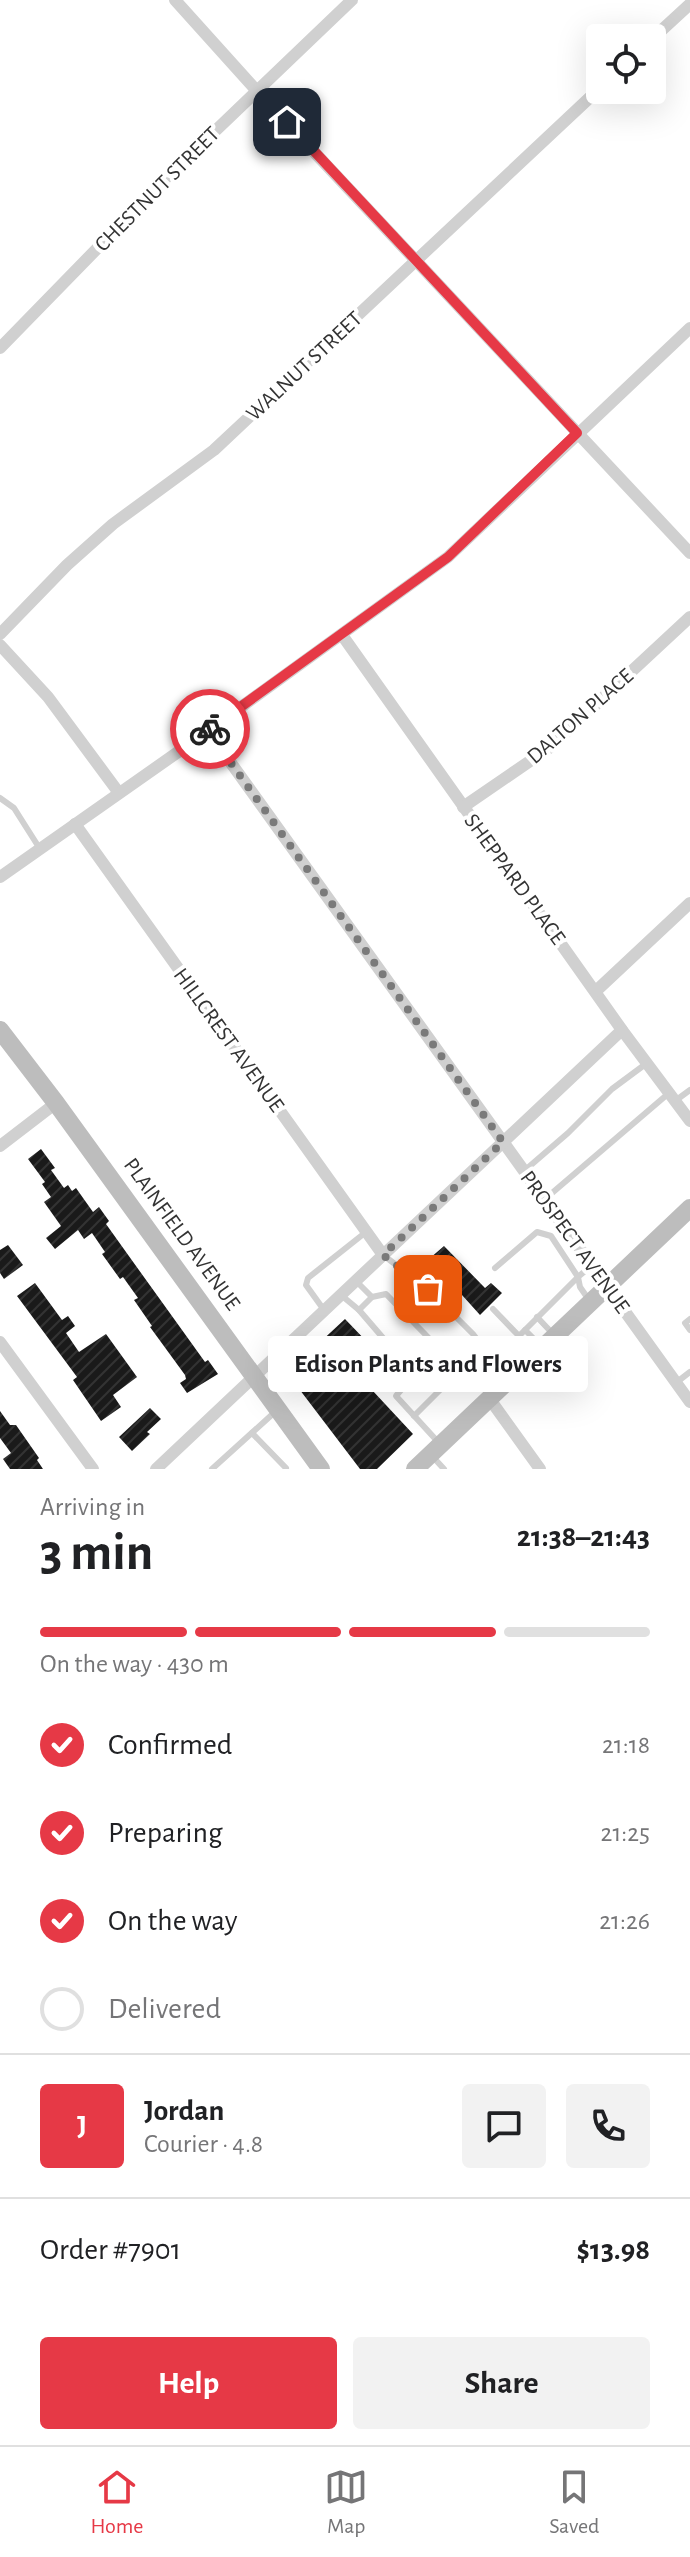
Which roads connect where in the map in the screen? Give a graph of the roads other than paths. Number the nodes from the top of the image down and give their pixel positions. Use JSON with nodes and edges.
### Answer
{"nodes":[{"id":1,"x":175,"y":0,"type":"edge"},
{"id":2,"x":352,"y":0,"type":"edge"},
{"id":3,"x":690,"y":4,"type":"edge"},
{"id":4,"x":666,"y":26,"type":"edge"},
{"id":5,"x":256,"y":90,"type":"junction"},
{"id":6,"x":586,"y":101,"type":"edge"},
{"id":7,"x":417,"y":259,"type":"junction"},
{"id":8,"x":690,"y":328,"type":"edge"},
{"id":9,"x":0,"y":348,"type":"edge"},
{"id":10,"x":577,"y":433,"type":"junction"},
{"id":11,"x":690,"y":553,"type":"edge"},
{"id":12,"x":690,"y":617,"type":"edge"},
{"id":13,"x":0,"y":634,"type":"edge"},
{"id":14,"x":342,"y":635,"type":"junction"},
{"id":15,"x":0,"y":645,"type":"edge"},
{"id":16,"x":208,"y":731,"type":"junction"},
{"id":17,"x":119,"y":793,"type":"junction"},
{"id":18,"x":0,"y":798,"type":"edge"},
{"id":19,"x":463,"y":807,"type":"junction"},
{"id":20,"x":75,"y":824,"type":"junction"},
{"id":21,"x":40,"y":849,"type":"junction"},
{"id":22,"x":0,"y":877,"type":"edge"},
{"id":23,"x":690,"y":903,"type":"edge"},
{"id":24,"x":596,"y":991,"type":"junction"},
{"id":25,"x":0,"y":1030,"type":"edge"},
{"id":26,"x":622,"y":1030,"type":"junction"},
{"id":27,"x":647,"y":1063,"type":"junction"},
{"id":28,"x":690,"y":1090,"type":"edge"},
{"id":29,"x":672,"y":1097,"type":"junction"},
{"id":30,"x":56,"y":1103,"type":"junction"},
{"id":31,"x":690,"y":1121,"type":"edge"},
{"id":32,"x":503,"y":1142,"type":"junction"},
{"id":33,"x":0,"y":1146,"type":"edge"},
{"id":34,"x":524,"y":1171,"type":"junction"},
{"id":35,"x":545,"y":1199,"type":"junction"},
{"id":36,"x":690,"y":1208,"type":"edge"},
{"id":37,"x":563,"y":1225,"type":"junction"},
{"id":38,"x":366,"y":1232,"type":"junction"},
{"id":39,"x":551,"y":1236,"type":"junction"},
{"id":40,"x":383,"y":1255,"type":"junction"},
{"id":41,"x":592,"y":1265,"type":"junction"},
{"id":42,"x":495,"y":1268,"type":"dead end"},
{"id":43,"x":578,"y":1277,"type":"junction"},
{"id":44,"x":356,"y":1281,"type":"junction"},
{"id":45,"x":607,"y":1285,"type":"junction"},
{"id":46,"x":341,"y":1295,"type":"junction"},
{"id":47,"x":372,"y":1297,"type":"junction"},
{"id":48,"x":590,"y":1301,"type":"junction"},
{"id":49,"x":493,"y":1309,"type":"dead end"},
{"id":50,"x":359,"y":1310,"type":"junction"},
{"id":51,"x":325,"y":1311,"type":"junction"},
{"id":52,"x":537,"y":1317,"type":"junction"},
{"id":53,"x":690,"y":1319,"type":"edge"},
{"id":54,"x":525,"y":1330,"type":"junction"},
{"id":55,"x":690,"y":1330,"type":"edge"},
{"id":56,"x":548,"y":1341,"type":"junction"},
{"id":57,"x":0,"y":1342,"type":"edge"},
{"id":58,"x":465,"y":1365,"type":"junction"},
{"id":59,"x":495,"y":1365,"type":"junction"},
{"id":60,"x":690,"y":1372,"type":"edge"},
{"id":61,"x":256,"y":1376,"type":"junction"},
{"id":62,"x":508,"y":1380,"type":"junction"},
{"id":63,"x":676,"y":1382,"type":"junction"},
{"id":64,"x":489,"y":1398,"type":"junction"},
{"id":65,"x":690,"y":1402,"type":"edge"},
{"id":66,"x":279,"y":1408,"type":"junction"},
{"id":67,"x":414,"y":1416,"type":"junction"},
{"id":68,"x":252,"y":1433,"type":"junction"},
{"id":69,"x":436,"y":1450,"type":"junction"},
{"id":70,"x":286,"y":1468,"type":"edge"},
{"id":71,"x":320,"y":1468,"type":"edge"},
{"id":72,"x":93,"y":1469,"type":"edge"},
{"id":73,"x":156,"y":1469,"type":"edge"},
{"id":74,"x":212,"y":1469,"type":"edge"},
{"id":75,"x":415,"y":1469,"type":"edge"},
{"id":76,"x":444,"y":1469,"type":"edge"},
{"id":77,"x":540,"y":1469,"type":"edge"}],
"edges":[{"from":1,"to":5,"type":"street"},
{"from":2,"to":5,"type":"street","name":"CHESTNUT STREET"},
{"from":3,"to":4,"type":"street"},
{"from":5,"to":7,"type":"street"},
{"from":5,"to":9,"type":"street","name":"CHESTNUT STREET"},
{"from":6,"to":7,"type":"street","name":"WALNUT STREET"},
{"from":7,"to":10,"type":"street"},
{"from":7,"to":13,"type":"street","name":"WALNUT STREET"},
{"from":8,"to":10,"type":"street"},
{"from":10,"to":11,"type":"street"},
{"from":10,"to":14,"type":"street"},
{"from":12,"to":19,"type":"street","name":"DALTON PLACE"},
{"from":14,"to":16,"type":"street"},
{"from":14,"to":19,"type":"street","name":"SHEPPARD PLACE"},
{"from":15,"to":17,"type":"street"},
{"from":16,"to":17,"type":"street"},
{"from":16,"to":32,"type":"street","name":"PROSPECT AVENUE"},
{"from":17,"to":20,"type":"street"},
{"from":18,"to":21,"type":"lane"},
{"from":19,"to":24,"type":"street","name":"SHEPPARD PLACE"},
{"from":20,"to":21,"type":"street"},
{"from":20,"to":38,"type":"street","name":"HILLCREST AVENUE"},
{"from":21,"to":22,"type":"street"},
{"from":23,"to":24,"type":"street"},
{"from":24,"to":26,"type":"street","name":"SHEPPARD PLACE"},
{"from":25,"to":30,"type":"main road","name":"PLAINFIELD AVENUE"},
{"from":26,"to":27,"type":"street","name":"SHEPPARD PLACE"},
{"from":26,"to":32,"type":"street"},
{"from":27,"to":29,"type":"street","name":"SHEPPARD PLACE"},
{"from":27,"to":34,"type":"lane"},
{"from":28,"to":29,"type":"lane"},
{"from":29,"to":31,"type":"street","name":"SHEPPARD PLACE"},
{"from":29,"to":35,"type":"lane"},
{"from":30,"to":33,"type":"street"},
{"from":30,"to":61,"type":"main road","name":"PLAINFIELD AVENUE"},
{"from":32,"to":34,"type":"street","name":"PROSPECT AVENUE"},
{"from":32,"to":40,"type":"street"},
{"from":34,"to":35,"type":"street","name":"PROSPECT AVENUE"},
{"from":35,"to":37,"type":"street","name":"PROSPECT AVENUE"},
{"from":36,"to":45,"type":"main road"},
{"from":37,"to":39,"type":"lane"},
{"from":37,"to":41,"type":"street","name":"PROSPECT AVENUE"},
{"from":38,"to":40,"type":"street","name":"HILLCREST AVENUE"},
{"from":38,"to":51,"type":"lane"},
{"from":39,"to":42,"type":"lane"},
{"from":39,"to":43,"type":"lane"},
{"from":40,"to":44,"type":"street"},
{"from":40,"to":59,"type":"lane"},
{"from":41,"to":43,"type":"lane"},
{"from":41,"to":45,"type":"street","name":"PROSPECT AVENUE"},
{"from":43,"to":48,"type":"lane"},
{"from":43,"to":52,"type":"lane"},
{"from":44,"to":46,"type":"street"},
{"from":44,"to":47,"type":"lane"},
{"from":45,"to":48,"type":"main road"},
{"from":45,"to":63,"type":"street","name":"PROSPECT AVENUE"},
{"from":46,"to":50,"type":"lane"},
{"from":46,"to":51,"type":"street"},
{"from":47,"to":50,"type":"lane"},
{"from":47,"to":58,"type":"lane"},
{"from":48,"to":56,"type":"main road"},
{"from":49,"to":54,"type":"lane"},
{"from":50,"to":67,"type":"lane"},
{"from":51,"to":61,"type":"street"},
{"from":52,"to":54,"type":"lane"},
{"from":52,"to":56,"type":"lane"},
{"from":53,"to":55,"type":"lane"},
{"from":54,"to":56,"type":"lane"},
{"from":56,"to":62,"type":"main road"},
{"from":57,"to":72,"type":"street"},
{"from":58,"to":59,"type":"lane"},
{"from":58,"to":67,"type":"lane"},
{"from":59,"to":62,"type":"lane"},
{"from":60,"to":63,"type":"lane"},
{"from":61,"to":66,"type":"main road","name":"PLAINFIELD AVENUE"},
{"from":61,"to":73,"type":"street"},
{"from":62,"to":64,"type":"main road"},
{"from":63,"to":65,"type":"street","name":"PROSPECT AVENUE"},
{"from":64,"to":69,"type":"main road"},
{"from":64,"to":77,"type":"street"},
{"from":66,"to":68,"type":"lane"},
{"from":66,"to":71,"type":"main road","name":"PLAINFIELD AVENUE"},
{"from":67,"to":69,"type":"lane"},
{"from":68,"to":70,"type":"lane"},
{"from":68,"to":74,"type":"lane"},
{"from":69,"to":75,"type":"main road"},
{"from":69,"to":76,"type":"lane"}]}
